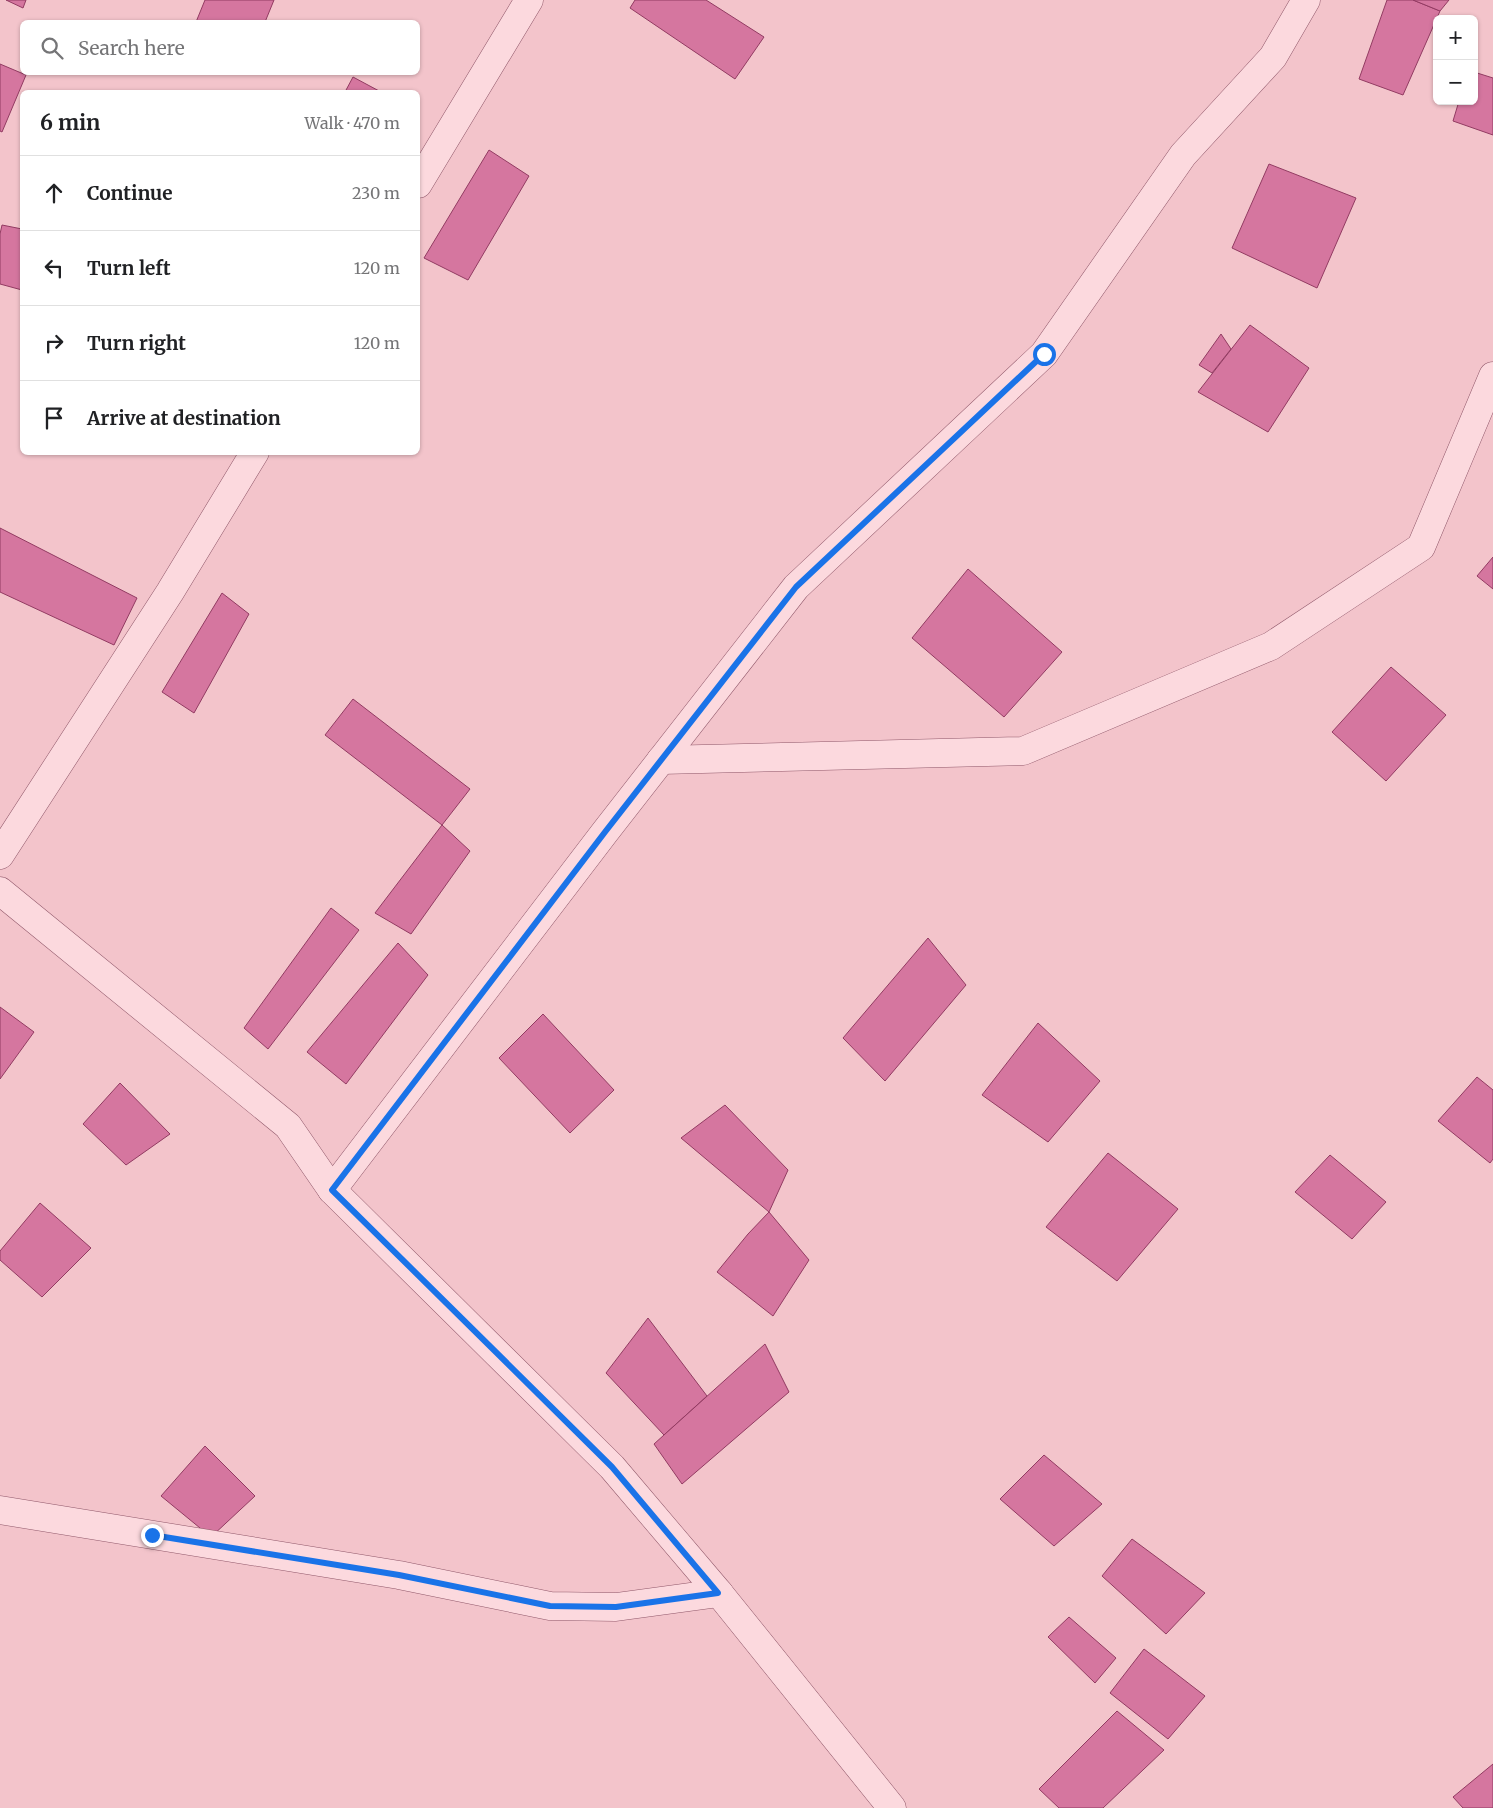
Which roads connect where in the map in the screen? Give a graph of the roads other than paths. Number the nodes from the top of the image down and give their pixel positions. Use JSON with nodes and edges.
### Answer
{"nodes":[{"id":1,"x":529,"y":0,"type":"edge"},
{"id":2,"x":1306,"y":0,"type":"edge"},
{"id":3,"x":420,"y":181,"type":"edge"},
{"id":4,"x":1493,"y":376,"type":"edge"},
{"id":5,"x":252,"y":455,"type":"edge"},
{"id":6,"x":661,"y":760,"type":"junction"},
{"id":7,"x":0,"y":855,"type":"edge"},
{"id":8,"x":0,"y":891,"type":"edge"},
{"id":9,"x":332,"y":1190,"type":"junction"},
{"id":10,"x":0,"y":1510,"type":"edge"},
{"id":11,"x":718,"y":1593,"type":"junction"},
{"id":12,"x":892,"y":1808,"type":"edge"}],
"edges":[{"from":1,"to":3,"type":"street"},
{"from":2,"to":6,"type":"street"},
{"from":4,"to":6,"type":"street"},
{"from":5,"to":7,"type":"street"},
{"from":6,"to":9,"type":"street"},
{"from":8,"to":9,"type":"street"},
{"from":9,"to":11,"type":"street"},
{"from":10,"to":11,"type":"street"},
{"from":11,"to":12,"type":"street"}]}
